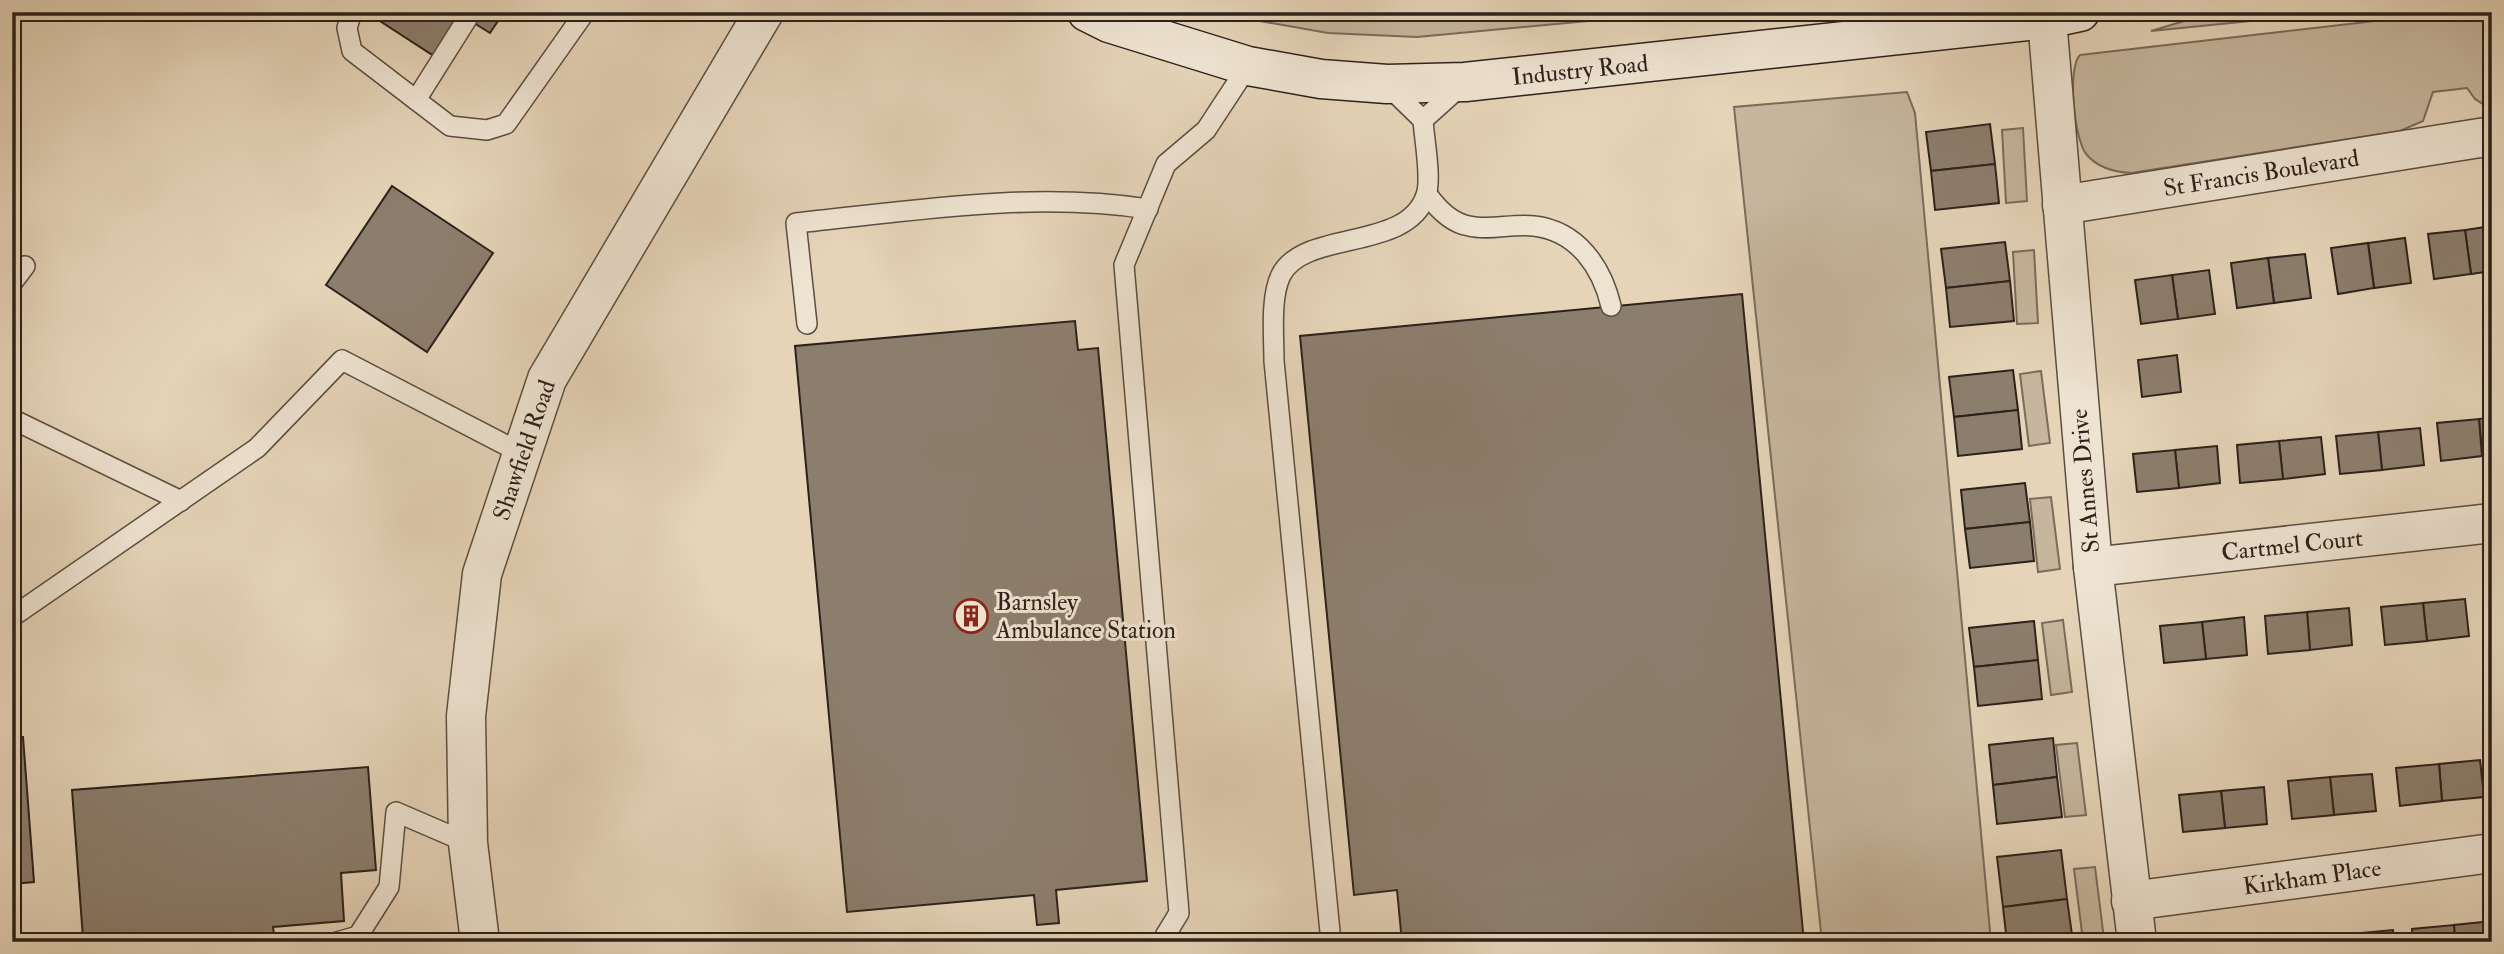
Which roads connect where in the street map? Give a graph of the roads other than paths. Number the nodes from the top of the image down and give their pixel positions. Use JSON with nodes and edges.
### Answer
{"nodes":[{"id":1,"x":352,"y":12,"type":"edge"},
{"id":2,"x":585,"y":12,"type":"edge"},
{"id":3,"x":764,"y":12,"type":"edge"},
{"id":4,"x":1087,"y":12,"type":"edge"},
{"id":5,"x":2064,"y":16,"type":"edge"},
{"id":6,"x":467,"y":19,"type":"dead end"},
{"id":7,"x":1248,"y":66,"type":"junction"},
{"id":8,"x":1465,"y":82,"type":"junction"},
{"id":9,"x":1387,"y":84,"type":"junction"},
{"id":10,"x":416,"y":100,"type":"junction"},
{"id":11,"x":1423,"y":120,"type":"junction"},
{"id":12,"x":2469,"y":130,"type":"edge"},
{"id":13,"x":1427,"y":194,"type":"junction"},
{"id":14,"x":2062,"y":205,"type":"junction"},
{"id":15,"x":1148,"y":209,"type":"junction"},
{"id":16,"x":25,"y":266,"type":"dead end"},
{"id":17,"x":12,"y":283,"type":"edge"},
{"id":18,"x":1611,"y":306,"type":"dead end"},
{"id":19,"x":807,"y":324,"type":"dead end"},
{"id":20,"x":12,"y":419,"type":"edge"},
{"id":21,"x":523,"y":454,"type":"junction"},
{"id":22,"x":181,"y":501,"type":"junction"},
{"id":23,"x":2492,"y":523,"type":"edge"},
{"id":24,"x":2093,"y":567,"type":"junction"},
{"id":25,"x":12,"y":617,"type":"edge"},
{"id":26,"x":468,"y":843,"type":"junction"},
{"id":27,"x":2492,"y":853,"type":"edge"},
{"id":28,"x":2131,"y":901,"type":"junction"},
{"id":29,"x":1165,"y":936,"type":"dead end"},
{"id":30,"x":337,"y":942,"type":"edge"},
{"id":31,"x":480,"y":942,"type":"edge"},
{"id":32,"x":1331,"y":942,"type":"edge"},
{"id":33,"x":2137,"y":942,"type":"edge"}],
"edges":[{"from":1,"to":10,"type":"lane"},
{"from":2,"to":10,"type":"lane"},
{"from":3,"to":21,"type":"street","name":"Shawfield Road"},
{"from":4,"to":7,"type":"street","name":"Industry Road"},
{"from":5,"to":8,"type":"street","name":"Industry Road"},
{"from":5,"to":14,"type":"street","name":"St Annes Drive"},
{"from":6,"to":10,"type":"lane"},
{"from":7,"to":9,"type":"street","name":"Industry Road"},
{"from":7,"to":15,"type":"lane"},
{"from":8,"to":9,"type":"street","name":"Industry Road"},
{"from":8,"to":11,"type":"lane"},
{"from":9,"to":11,"type":"lane"},
{"from":11,"to":13,"type":"lane"},
{"from":12,"to":14,"type":"street","name":"St Francis Boulevard"},
{"from":13,"to":18,"type":"lane"},
{"from":13,"to":32,"type":"lane"},
{"from":14,"to":24,"type":"street","name":"St Annes Drive"},
{"from":15,"to":19,"type":"lane"},
{"from":15,"to":29,"type":"lane"},
{"from":16,"to":17,"type":"lane"},
{"from":20,"to":22,"type":"lane"},
{"from":21,"to":22,"type":"lane"},
{"from":21,"to":26,"type":"street","name":"Shawfield Road"},
{"from":22,"to":25,"type":"lane"},
{"from":23,"to":24,"type":"street","name":"Cartmel Court"},
{"from":24,"to":28,"type":"street","name":"St Annes Drive"},
{"from":26,"to":30,"type":"lane"},
{"from":26,"to":31,"type":"street","name":"Shawfield Road"},
{"from":27,"to":28,"type":"street","name":"Kirkham Place"},
{"from":28,"to":33,"type":"street","name":"St Annes Drive"}]}
